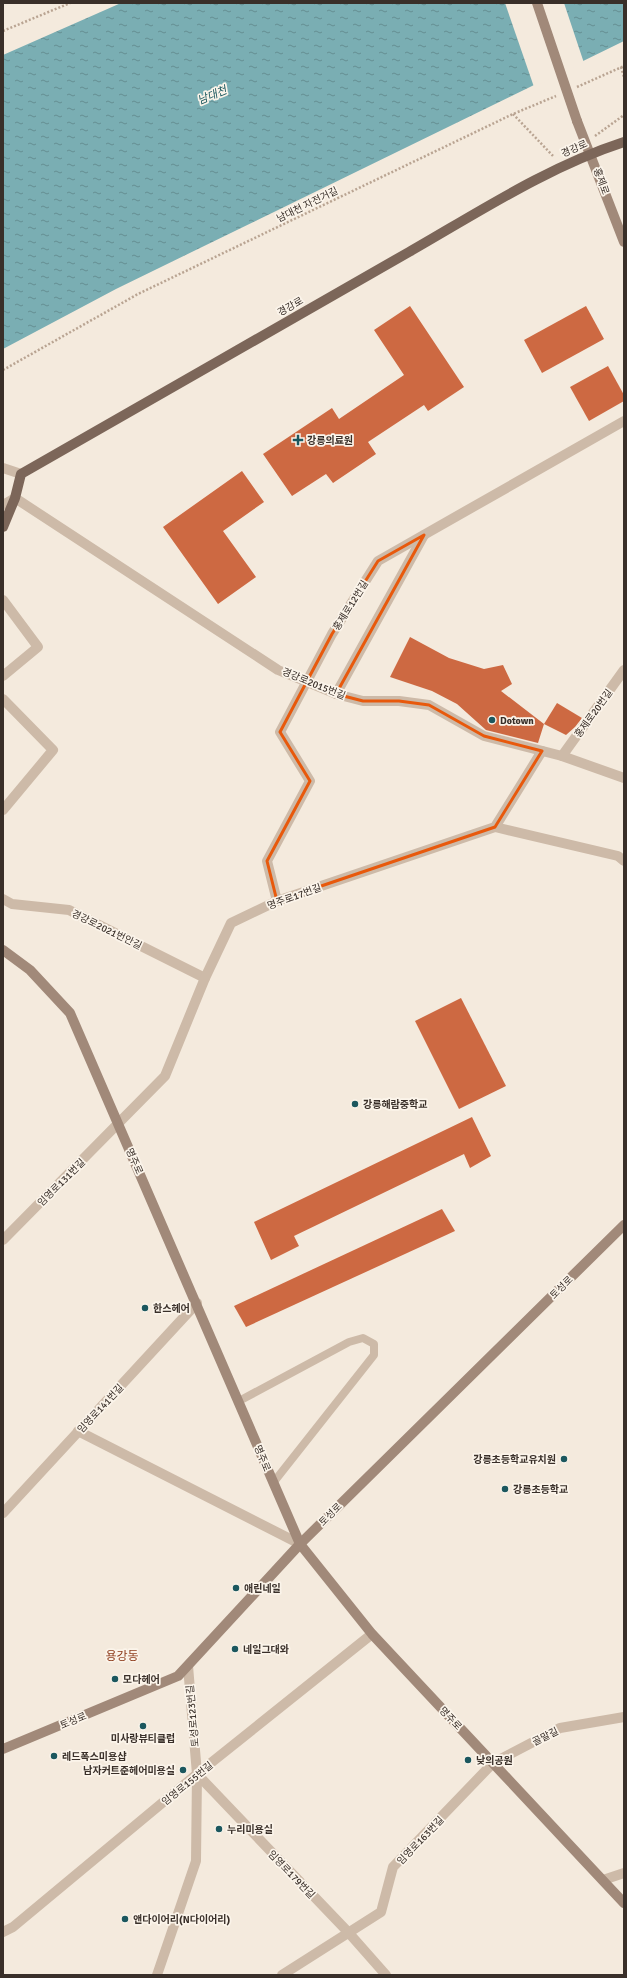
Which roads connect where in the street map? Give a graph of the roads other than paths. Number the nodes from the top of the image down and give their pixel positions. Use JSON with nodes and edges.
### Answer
{"nodes":[{"id":1,"x":537,"y":3,"type":"edge"},
{"id":2,"x":624,"y":142,"type":"edge"},
{"id":3,"x":591,"y":152,"type":"junction"},
{"id":4,"x":624,"y":242,"type":"edge"},
{"id":5,"x":624,"y":421,"type":"edge"},
{"id":6,"x":3,"y":468,"type":"edge"},
{"id":7,"x":21,"y":474,"type":"junction"},
{"id":8,"x":15,"y":498,"type":"junction"},
{"id":9,"x":3,"y":505,"type":"edge"},
{"id":10,"x":3,"y":527,"type":"edge"},
{"id":11,"x":424,"y":535,"type":"junction"},
{"id":12,"x":3,"y":600,"type":"edge"},
{"id":13,"x":624,"y":670,"type":"edge"},
{"id":14,"x":3,"y":676,"type":"edge"},
{"id":15,"x":306,"y":683,"type":"junction"},
{"id":16,"x":336,"y":694,"type":"junction"},
{"id":17,"x":3,"y":699,"type":"edge"},
{"id":18,"x":542,"y":751,"type":"junction"},
{"id":19,"x":562,"y":756,"type":"junction"},
{"id":20,"x":624,"y":778,"type":"edge"},
{"id":21,"x":3,"y":810,"type":"edge"},
{"id":22,"x":495,"y":827,"type":"junction"},
{"id":23,"x":624,"y":861,"type":"edge"},
{"id":24,"x":3,"y":899,"type":"edge"},
{"id":25,"x":277,"y":901,"type":"junction"},
{"id":26,"x":3,"y":950,"type":"edge"},
{"id":27,"x":205,"y":978,"type":"junction"},
{"id":28,"x":118,"y":1123,"type":"junction"},
{"id":29,"x":624,"y":1225,"type":"edge"},
{"id":30,"x":3,"y":1240,"type":"edge"},
{"id":31,"x":197,"y":1303,"type":"junction"},
{"id":32,"x":239,"y":1401,"type":"junction"},
{"id":33,"x":78,"y":1432,"type":"junction"},
{"id":34,"x":274,"y":1483,"type":"junction"},
{"id":35,"x":3,"y":1514,"type":"edge"},
{"id":36,"x":300,"y":1544,"type":"junction"},
{"id":37,"x":372,"y":1634,"type":"junction"},
{"id":38,"x":188,"y":1666,"type":"junction"},
{"id":39,"x":624,"y":1717,"type":"edge"},
{"id":40,"x":3,"y":1749,"type":"edge"},
{"id":41,"x":493,"y":1763,"type":"junction"},
{"id":42,"x":197,"y":1774,"type":"junction"},
{"id":43,"x":624,"y":1874,"type":"edge"},
{"id":44,"x":603,"y":1880,"type":"junction"},
{"id":45,"x":624,"y":1903,"type":"edge"},
{"id":46,"x":3,"y":1932,"type":"edge"},
{"id":47,"x":348,"y":1932,"type":"junction"},
{"id":48,"x":157,"y":1975,"type":"edge"},
{"id":49,"x":282,"y":1975,"type":"edge"},
{"id":50,"x":386,"y":1975,"type":"edge"}],
"edges":[{"from":1,"to":3,"type":"street","name":"홍제로","bridge":true},
{"from":2,"to":3,"type":"main road","name":"경강로"},
{"from":3,"to":4,"type":"street","name":"홍제로"},
{"from":3,"to":7,"type":"main road","name":"경강로"},
{"from":5,"to":11,"type":"street","name":"홍제로12번길"},
{"from":6,"to":7,"type":"street"},
{"from":7,"to":8,"type":"main road"},
{"from":8,"to":9,"type":"street"},
{"from":8,"to":10,"type":"main road"},
{"from":8,"to":15,"type":"street","name":"경강로2015번길"},
{"from":11,"to":15,"type":"street","name":"홍제로12번길"},
{"from":11,"to":16,"type":"street"},
{"from":12,"to":14,"type":"street"},
{"from":13,"to":19,"type":"street","name":"홍제로20번길"},
{"from":15,"to":16,"type":"street","name":"경강로2015번길"},
{"from":15,"to":25,"type":"street","name":"홍제로12번길"},
{"from":16,"to":18,"type":"street","name":"경강로2015번길"},
{"from":17,"to":21,"type":"street"},
{"from":18,"to":19,"type":"street","name":"경강로2015번길"},
{"from":18,"to":22,"type":"street"},
{"from":19,"to":20,"type":"street","name":"경강로2015번길"},
{"from":22,"to":23,"type":"street"},
{"from":22,"to":25,"type":"street","name":"명주로17번길"},
{"from":24,"to":27,"type":"street","name":"경강로2021번안길"},
{"from":25,"to":27,"type":"street","name":"명주로17번길"},
{"from":26,"to":28,"type":"street","name":"명주로"},
{"from":27,"to":28,"type":"street","name":"명주로17번길"},
{"from":28,"to":30,"type":"street","name":"임영로131번길"},
{"from":28,"to":31,"type":"street","name":"명주로"},
{"from":29,"to":36,"type":"street","name":"토성로"},
{"from":31,"to":32,"type":"street","name":"명주로"},
{"from":31,"to":33,"type":"street","name":"임영로141번길"},
{"from":32,"to":34,"type":"street","name":"명주로"},
{"from":32,"to":34,"type":"lane"},
{"from":33,"to":35,"type":"street","name":"임영로141번길"},
{"from":33,"to":36,"type":"street"},
{"from":34,"to":36,"type":"street","name":"명주로"},
{"from":36,"to":37,"type":"street","name":"명주로"},
{"from":36,"to":38,"type":"street","name":"토성로"},
{"from":37,"to":41,"type":"street","name":"명주로"},
{"from":37,"to":42,"type":"street","name":"임영로155번길"},
{"from":38,"to":40,"type":"street","name":"토성로"},
{"from":38,"to":42,"type":"street","name":"토성로123번길"},
{"from":39,"to":41,"type":"street","name":"골말길"},
{"from":41,"to":44,"type":"street","name":"명주로"},
{"from":41,"to":47,"type":"street","name":"임영로163번길"},
{"from":42,"to":46,"type":"street","name":"임영로155번길"},
{"from":42,"to":47,"type":"street","name":"임영로179번길"},
{"from":42,"to":48,"type":"street","name":"토성로123번길"},
{"from":43,"to":44,"type":"street"},
{"from":44,"to":45,"type":"street","name":"명주로"},
{"from":47,"to":49,"type":"street","name":"임영로163번길"},
{"from":47,"to":50,"type":"street","name":"임영로179번길"}]}
